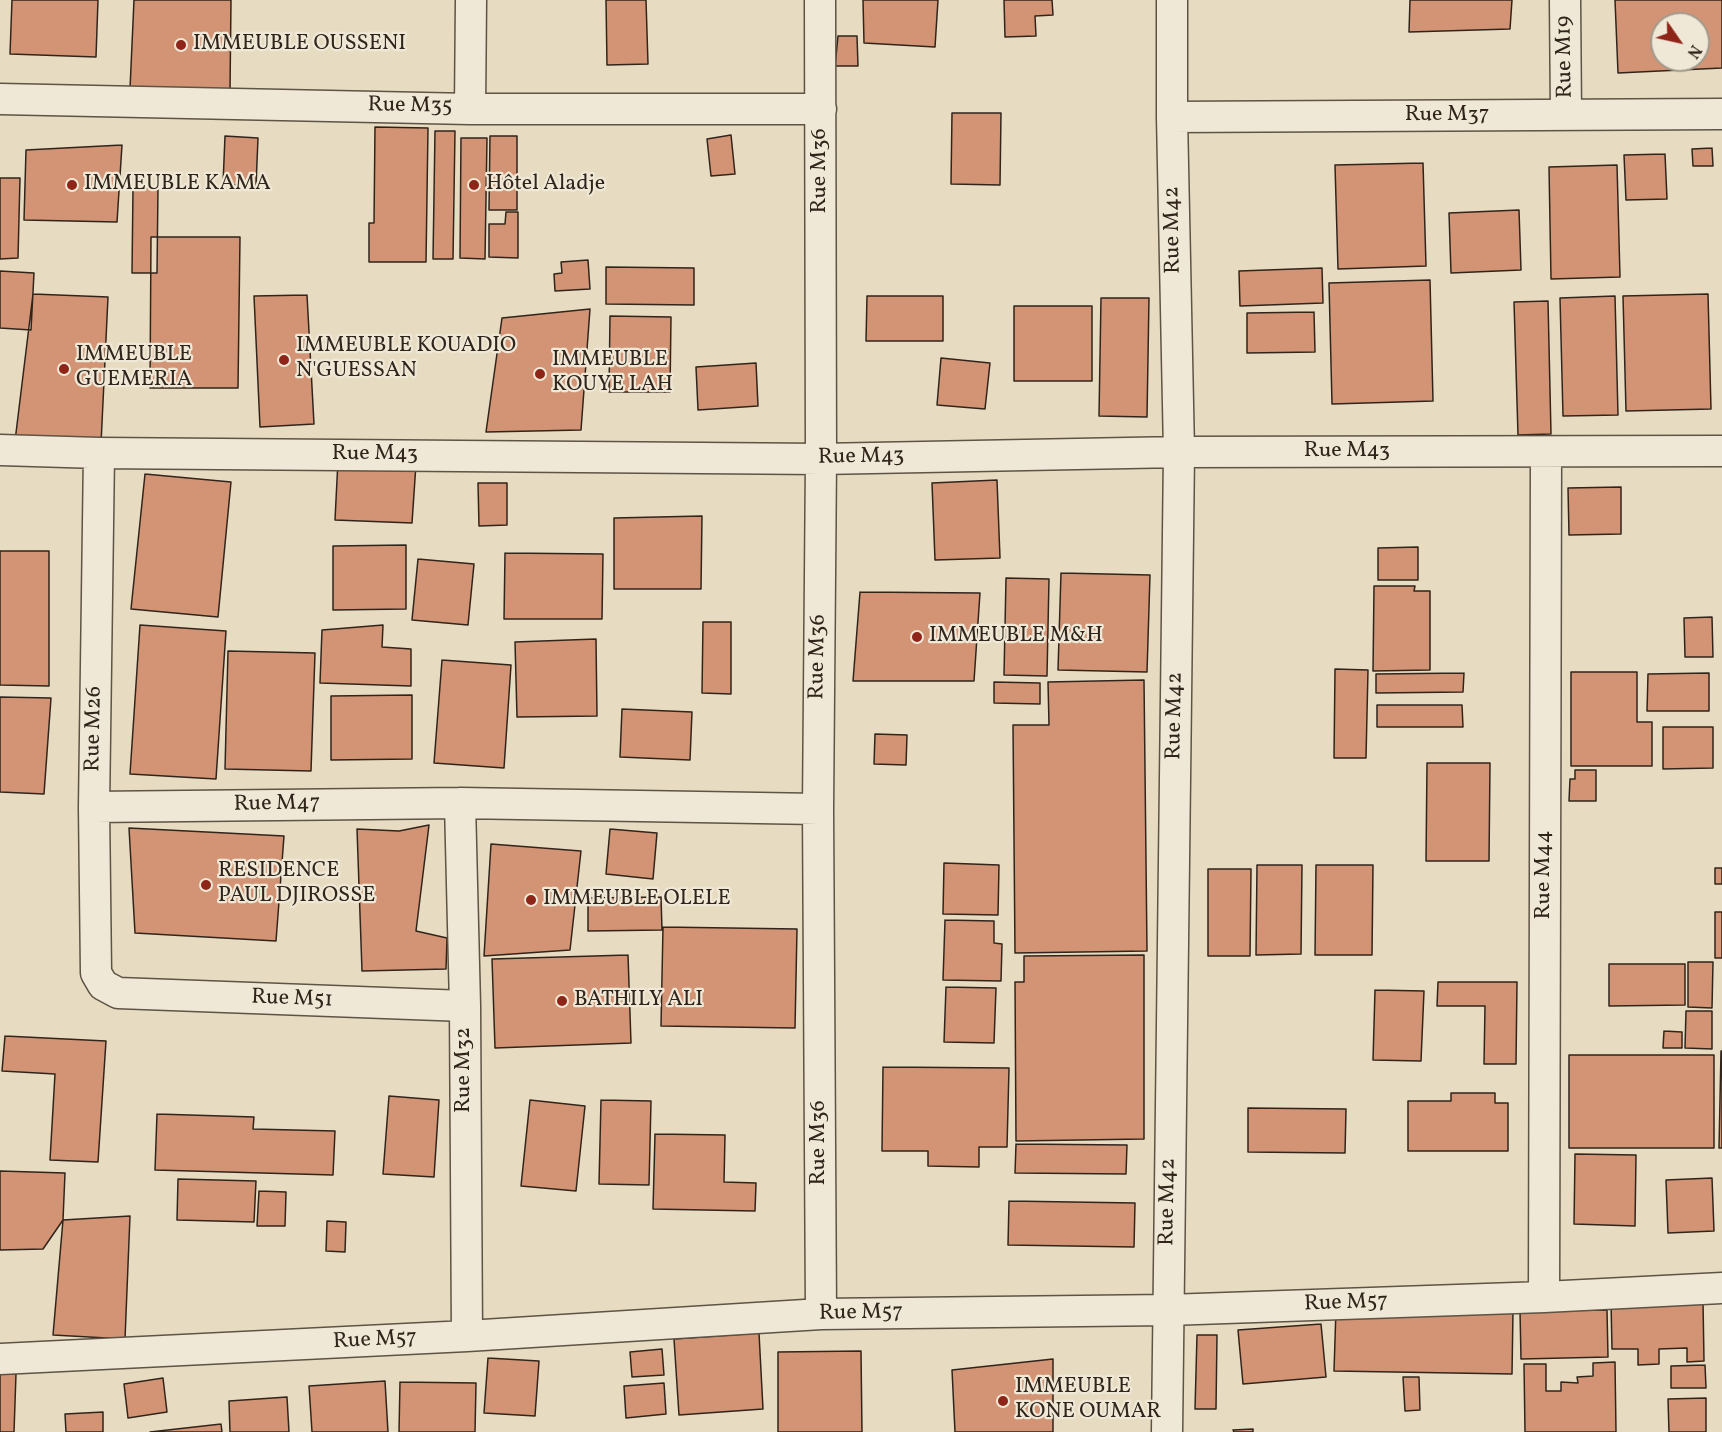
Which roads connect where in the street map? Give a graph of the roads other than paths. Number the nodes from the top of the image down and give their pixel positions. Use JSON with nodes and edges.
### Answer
{"nodes":[{"id":1,"x":471,"y":0,"type":"edge"},
{"id":2,"x":820,"y":0,"type":"edge"},
{"id":3,"x":1172,"y":0,"type":"edge"},
{"id":4,"x":1565,"y":0,"type":"edge"},
{"id":5,"x":0,"y":99,"type":"edge"},
{"id":6,"x":470,"y":109,"type":"junction"},
{"id":7,"x":821,"y":109,"type":"junction"},
{"id":8,"x":1722,"y":114,"type":"edge"},
{"id":9,"x":1566,"y":115,"type":"junction"},
{"id":10,"x":1172,"y":117,"type":"junction"},
{"id":11,"x":0,"y":450,"type":"edge"},
{"id":12,"x":1722,"y":451,"type":"edge"},
{"id":13,"x":1179,"y":452,"type":"junction"},
{"id":14,"x":99,"y":453,"type":"junction"},
{"id":15,"x":1546,"y":453,"type":"junction"},
{"id":16,"x":821,"y":459,"type":"junction"},
{"id":17,"x":460,"y":803,"type":"junction"},
{"id":18,"x":94,"y":807,"type":"junction"},
{"id":19,"x":818,"y":809,"type":"junction"},
{"id":20,"x":118,"y":993,"type":"joint"},
{"id":21,"x":465,"y":1006,"type":"junction"},
{"id":22,"x":1722,"y":1288,"type":"edge"},
{"id":23,"x":1544,"y":1297,"type":"junction"},
{"id":24,"x":1168,"y":1310,"type":"junction"},
{"id":25,"x":821,"y":1314,"type":"junction"},
{"id":26,"x":467,"y":1336,"type":"junction"},
{"id":27,"x":0,"y":1359,"type":"edge"},
{"id":28,"x":1167,"y":1432,"type":"edge"}],
"edges":[{"from":1,"to":6,"type":"street"},
{"from":2,"to":7,"type":"street","name":"Rue M36"},
{"from":3,"to":10,"type":"street","name":"Rue M42"},
{"from":4,"to":9,"type":"street","name":"Rue M19"},
{"from":5,"to":6,"type":"street","name":"Rue M35"},
{"from":6,"to":7,"type":"street","name":"Rue M35"},
{"from":7,"to":16,"type":"street","name":"Rue M36"},
{"from":8,"to":9,"type":"street","name":"Rue M37"},
{"from":9,"to":10,"type":"street","name":"Rue M37"},
{"from":10,"to":13,"type":"street","name":"Rue M42"},
{"from":11,"to":14,"type":"street","name":"Rue M43"},
{"from":12,"to":15,"type":"street","name":"Rue M43"},
{"from":13,"to":15,"type":"street","name":"Rue M43"},
{"from":13,"to":16,"type":"street","name":"Rue M43"},
{"from":13,"to":24,"type":"street","name":"Rue M42"},
{"from":14,"to":16,"type":"street","name":"Rue M43"},
{"from":14,"to":18,"type":"street","name":"Rue M26"},
{"from":15,"to":23,"type":"street","name":"Rue M44"},
{"from":16,"to":19,"type":"street","name":"Rue M36"},
{"from":17,"to":18,"type":"street","name":"Rue M47"},
{"from":17,"to":19,"type":"street","name":"Rue M47"},
{"from":17,"to":21,"type":"street","name":"Rue M32"},
{"from":18,"to":20,"type":"street","name":"Rue M26"},
{"from":19,"to":25,"type":"street","name":"Rue M36"},
{"from":20,"to":21,"type":"street","name":"Rue M51"},
{"from":21,"to":26,"type":"street","name":"Rue M32"},
{"from":22,"to":23,"type":"street","name":"Rue M57"},
{"from":23,"to":24,"type":"street","name":"Rue M57"},
{"from":24,"to":25,"type":"street","name":"Rue M57"},
{"from":24,"to":28,"type":"street","name":"Rue M42"},
{"from":25,"to":26,"type":"street","name":"Rue M57"},
{"from":26,"to":27,"type":"street","name":"Rue M57"}]}
